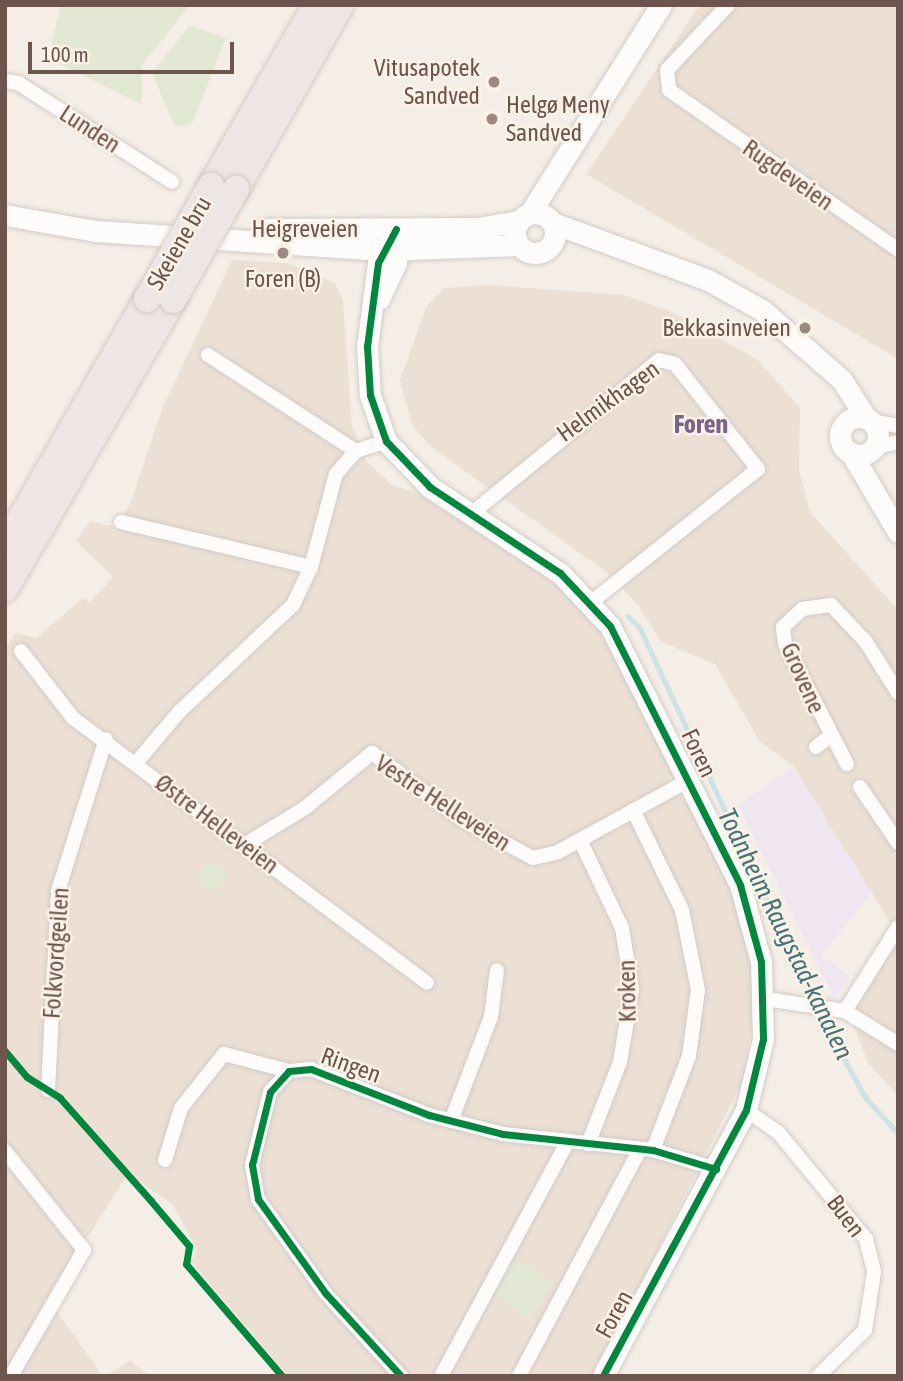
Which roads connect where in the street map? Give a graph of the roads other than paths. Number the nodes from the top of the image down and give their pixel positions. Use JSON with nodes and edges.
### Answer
{"nodes":[{"id":1,"x":316,"y":5,"type":"edge"},
{"id":2,"x":341,"y":5,"type":"edge"},
{"id":3,"x":661,"y":5,"type":"edge"},
{"id":4,"x":728,"y":5,"type":"edge"},
{"id":5,"x":5,"y":81,"type":"edge"},
{"id":6,"x":172,"y":182,"type":"dead end"},
{"id":7,"x":224,"y":187,"type":"junction"},
{"id":8,"x":5,"y":215,"type":"edge"},
{"id":9,"x":538,"y":219,"type":"junction"},
{"id":10,"x":393,"y":243,"type":"junction"},
{"id":11,"x":518,"y":245,"type":"junction"},
{"id":12,"x":550,"y":247,"type":"junction"},
{"id":13,"x":898,"y":250,"type":"edge"},
{"id":14,"x":633,"y":254,"type":"junction"},
{"id":15,"x":208,"y":355,"type":"dead end"},
{"id":16,"x":828,"y":369,"type":"junction"},
{"id":17,"x":869,"y":420,"type":"junction"},
{"id":18,"x":843,"y":425,"type":"junction"},
{"id":19,"x":898,"y":426,"type":"edge"},
{"id":20,"x":386,"y":441,"type":"junction"},
{"id":21,"x":898,"y":442,"type":"edge"},
{"id":22,"x":873,"y":449,"type":"junction"},
{"id":23,"x":356,"y":451,"type":"junction"},
{"id":24,"x":851,"y":453,"type":"junction"},
{"id":25,"x":886,"y":511,"type":"junction"},
{"id":26,"x":471,"y":514,"type":"junction"},
{"id":27,"x":121,"y":522,"type":"dead end"},
{"id":28,"x":898,"y":532,"type":"edge"},
{"id":29,"x":5,"y":546,"type":"edge"},
{"id":30,"x":311,"y":567,"type":"junction"},
{"id":31,"x":5,"y":589,"type":"edge"},
{"id":32,"x":590,"y":603,"type":"junction"},
{"id":33,"x":21,"y":651,"type":"dead end"},
{"id":34,"x":898,"y":693,"type":"edge"},
{"id":35,"x":830,"y":736,"type":"junction"},
{"id":36,"x":106,"y":739,"type":"junction"},
{"id":37,"x":816,"y":747,"type":"dead end"},
{"id":38,"x":136,"y":763,"type":"junction"},
{"id":39,"x":847,"y":764,"type":"dead end"},
{"id":40,"x":691,"y":779,"type":"junction"},
{"id":41,"x":860,"y":787,"type":"dead end"},
{"id":42,"x":633,"y":810,"type":"junction"},
{"id":43,"x":580,"y":840,"type":"junction"},
{"id":44,"x":898,"y":843,"type":"edge"},
{"id":45,"x":246,"y":844,"type":"junction"},
{"id":46,"x":898,"y":927,"type":"edge"},
{"id":47,"x":497,"y":970,"type":"dead end"},
{"id":48,"x":427,"y":983,"type":"dead end"},
{"id":49,"x":766,"y":999,"type":"junction"},
{"id":50,"x":845,"y":1011,"type":"junction"},
{"id":51,"x":898,"y":1044,"type":"edge"},
{"id":52,"x":289,"y":1070,"type":"junction"},
{"id":53,"x":48,"y":1090,"type":"dead end"},
{"id":54,"x":746,"y":1110,"type":"junction"},
{"id":55,"x":451,"y":1121,"type":"junction"},
{"id":56,"x":567,"y":1143,"type":"junction"},
{"id":57,"x":589,"y":1144,"type":"junction"},
{"id":58,"x":646,"y":1150,"type":"junction"},
{"id":59,"x":5,"y":1151,"type":"edge"},
{"id":60,"x":165,"y":1160,"type":"dead end"},
{"id":61,"x":716,"y":1169,"type":"junction"},
{"id":62,"x":11,"y":1376,"type":"edge"},
{"id":63,"x":401,"y":1376,"type":"edge"},
{"id":64,"x":441,"y":1376,"type":"edge"},
{"id":65,"x":519,"y":1376,"type":"edge"},
{"id":66,"x":603,"y":1376,"type":"edge"},
{"id":67,"x":818,"y":1376,"type":"edge"}],
"edges":[{"from":1,"to":7,"type":"highway"},
{"from":2,"to":7,"type":"highway"},
{"from":3,"to":9,"type":"main road"},
{"from":4,"to":13,"type":"street","name":"Rugdeveien"},
{"from":5,"to":6,"type":"street","name":"Lunden"},
{"from":7,"to":29,"type":"highway","name":"Skeiene bru","bridge":true},
{"from":7,"to":31,"type":"highway","name":"Skeiene bru","bridge":true},
{"from":8,"to":10,"type":"main road","name":"Heigreveien"},
{"from":9,"to":10,"type":"main road","name":"Heigreveien"},
{"from":9,"to":11,"type":"main road"},
{"from":9,"to":12,"type":"main road"},
{"from":9,"to":14,"type":"main road","name":"Heigreveien"},
{"from":10,"to":11,"type":"main road","name":"Heigreveien"},
{"from":10,"to":20,"type":"main road","name":"Foren"},
{"from":11,"to":12,"type":"main road","name":"Heigreveien"},
{"from":12,"to":14,"type":"main road","name":"Heigreveien"},
{"from":14,"to":16,"type":"main road","name":"Heigreveien"},
{"from":15,"to":23,"type":"street"},
{"from":16,"to":17,"type":"main road","name":"Heigreveien"},
{"from":16,"to":18,"type":"main road"},
{"from":17,"to":18,"type":"main road"},
{"from":17,"to":19,"type":"street"},
{"from":17,"to":22,"type":"main road"},
{"from":18,"to":24,"type":"main road"},
{"from":20,"to":23,"type":"street"},
{"from":20,"to":26,"type":"main road","name":"Foren"},
{"from":21,"to":22,"type":"street"},
{"from":22,"to":24,"type":"main road"},
{"from":22,"to":25,"type":"main road"},
{"from":23,"to":30,"type":"street"},
{"from":24,"to":25,"type":"main road"},
{"from":25,"to":28,"type":"main road"},
{"from":26,"to":32,"type":"main road","name":"Foren"},
{"from":26,"to":32,"type":"street","name":"Helmikhagen"},
{"from":27,"to":30,"type":"street"},
{"from":30,"to":38,"type":"street"},
{"from":32,"to":40,"type":"main road","name":"Foren"},
{"from":33,"to":36,"type":"street","name":"Østre Helleveien"},
{"from":34,"to":35,"type":"street","name":"Grovene"},
{"from":35,"to":37,"type":"street"},
{"from":35,"to":39,"type":"street","name":"Grovene"},
{"from":36,"to":38,"type":"street","name":"Østre Helleveien"},
{"from":36,"to":53,"type":"street","name":"Folkvordgeilen"},
{"from":38,"to":45,"type":"street","name":"Østre Helleveien"},
{"from":40,"to":42,"type":"street","name":"Vestre Helleveien"},
{"from":40,"to":49,"type":"main road","name":"Foren"},
{"from":41,"to":44,"type":"street"},
{"from":42,"to":43,"type":"street","name":"Vestre Helleveien"},
{"from":42,"to":58,"type":"street"},
{"from":43,"to":45,"type":"street","name":"Vestre Helleveien"},
{"from":43,"to":57,"type":"street","name":"Kroken"},
{"from":45,"to":48,"type":"street","name":"Østre Helleveien"},
{"from":46,"to":50,"type":"street"},
{"from":47,"to":55,"type":"street"},
{"from":49,"to":50,"type":"street"},
{"from":49,"to":54,"type":"main road","name":"Foren"},
{"from":50,"to":51,"type":"street"},
{"from":52,"to":55,"type":"street","name":"Ringen"},
{"from":52,"to":60,"type":"street","name":"Ringen"},
{"from":52,"to":63,"type":"street","name":"Ringen"},
{"from":54,"to":61,"type":"main road","name":"Foren"},
{"from":54,"to":67,"type":"street","name":"Buen"},
{"from":55,"to":56,"type":"street","name":"Ringen"},
{"from":56,"to":57,"type":"street","name":"Ringen"},
{"from":56,"to":64,"type":"street"},
{"from":57,"to":58,"type":"street","name":"Ringen"},
{"from":58,"to":61,"type":"street","name":"Ringen"},
{"from":58,"to":65,"type":"street"},
{"from":59,"to":62,"type":"street"},
{"from":61,"to":66,"type":"main road","name":"Foren"}]}
